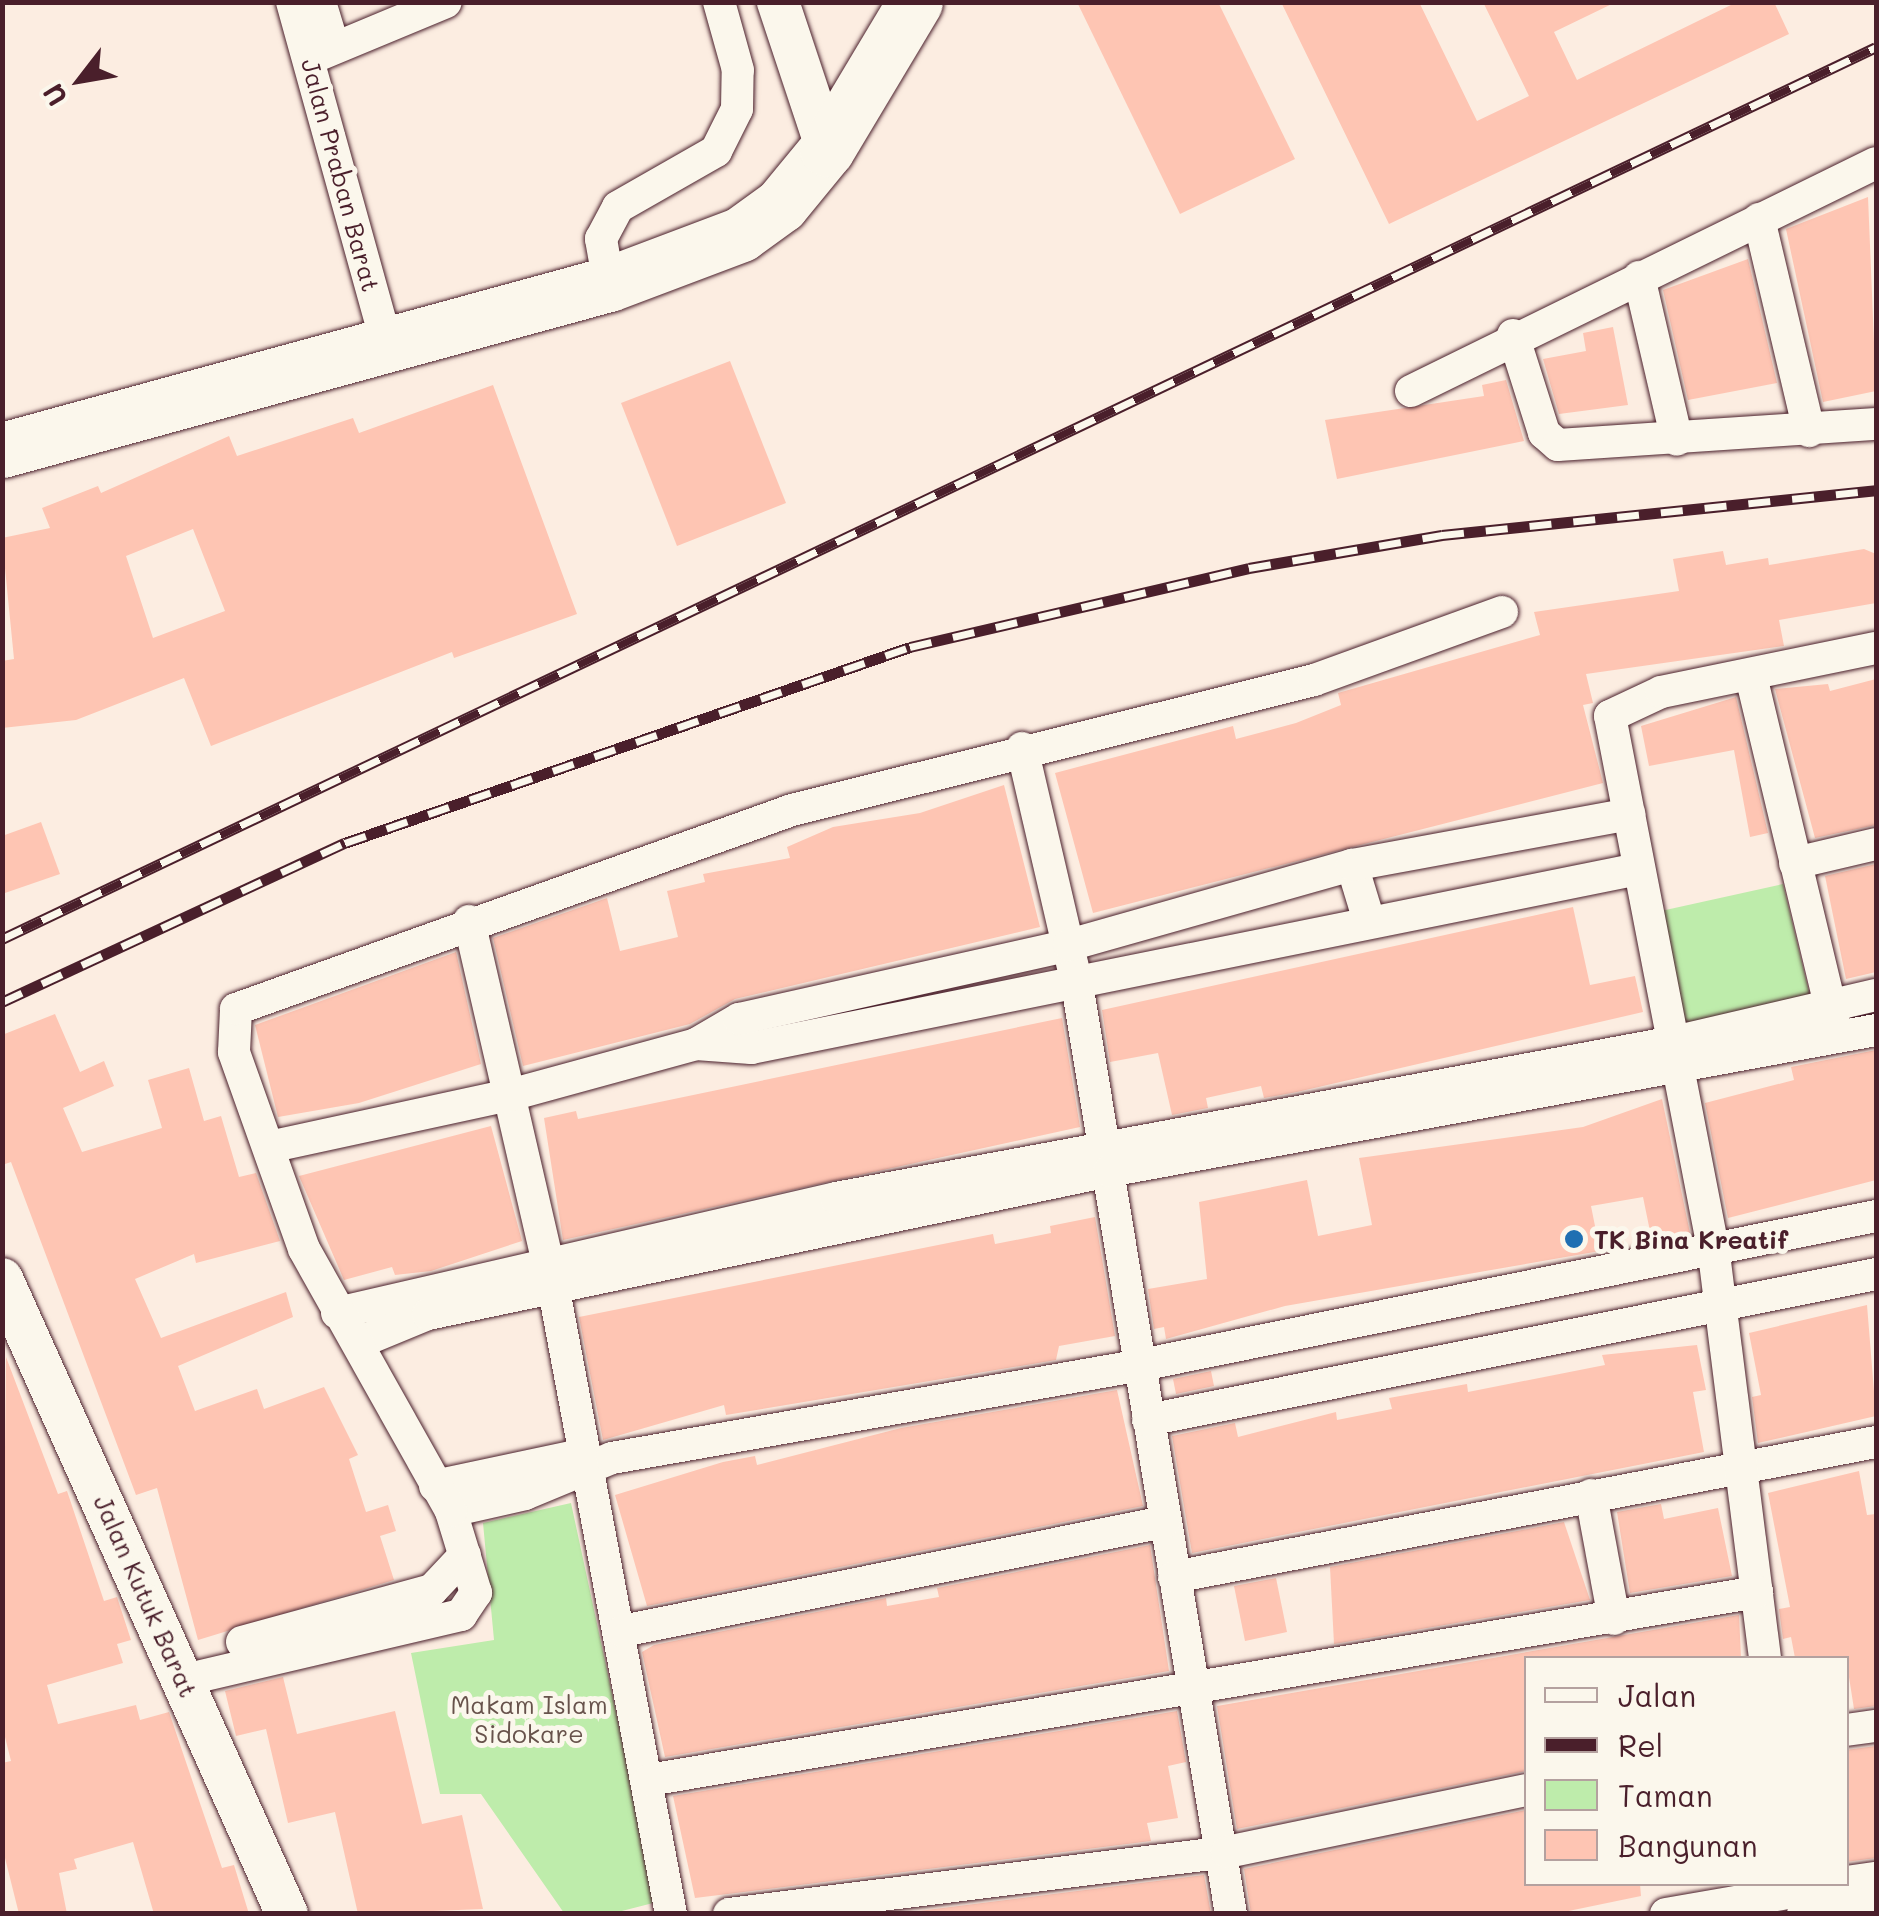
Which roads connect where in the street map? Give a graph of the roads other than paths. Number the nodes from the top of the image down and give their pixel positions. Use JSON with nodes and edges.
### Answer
{"nodes":[{"id":1,"x":292,"y":2,"type":"edge"},
{"id":2,"x":320,"y":2,"type":"edge"},
{"id":3,"x":446,"y":2,"type":"edge"},
{"id":4,"x":719,"y":2,"type":"edge"},
{"id":5,"x":778,"y":2,"type":"edge"},
{"id":6,"x":915,"y":2,"type":"edge"},
{"id":7,"x":322,"y":54,"type":"junction"},
{"id":8,"x":827,"y":149,"type":"junction"},
{"id":9,"x":1876,"y":163,"type":"edge"},
{"id":10,"x":1759,"y":218,"type":"junction"},
{"id":11,"x":1639,"y":277,"type":"junction"},
{"id":12,"x":609,"y":284,"type":"junction"},
{"id":13,"x":1514,"y":335,"type":"junction"},
{"id":14,"x":388,"y":348,"type":"junction"},
{"id":15,"x":1411,"y":392,"type":"dead end"},
{"id":16,"x":1876,"y":424,"type":"edge"},
{"id":17,"x":1809,"y":431,"type":"junction"},
{"id":18,"x":1677,"y":440,"type":"junction"},
{"id":19,"x":2,"y":450,"type":"edge"},
{"id":20,"x":1502,"y":612,"type":"dead end"},
{"id":21,"x":1876,"y":648,"type":"edge"},
{"id":22,"x":1751,"y":676,"type":"junction"},
{"id":23,"x":1022,"y":748,"type":"junction"},
{"id":24,"x":1629,"y":814,"type":"junction"},
{"id":25,"x":1876,"y":844,"type":"edge"},
{"id":26,"x":1796,"y":862,"type":"junction"},
{"id":27,"x":1352,"y":865,"type":"junction"},
{"id":28,"x":1638,"y":869,"type":"junction"},
{"id":29,"x":469,"y":921,"type":"junction"},
{"id":30,"x":1369,"y":921,"type":"junction"},
{"id":31,"x":1069,"y":944,"type":"junction"},
{"id":32,"x":1077,"y":984,"type":"junction"},
{"id":33,"x":1876,"y":995,"type":"edge"},
{"id":34,"x":1829,"y":1004,"type":"junction"},
{"id":35,"x":1876,"y":1030,"type":"edge"},
{"id":36,"x":1838,"y":1038,"type":"junction"},
{"id":37,"x":696,"y":1044,"type":"junction"},
{"id":38,"x":1677,"y":1056,"type":"junction"},
{"id":39,"x":510,"y":1096,"type":"junction"},
{"id":40,"x":269,"y":1148,"type":"junction"},
{"id":41,"x":1106,"y":1158,"type":"junction"},
{"id":42,"x":1876,"y":1216,"type":"edge"},
{"id":43,"x":1714,"y":1253,"type":"junction"},
{"id":44,"x":1876,"y":1274,"type":"edge"},
{"id":45,"x":550,"y":1275,"type":"junction"},
{"id":46,"x":2,"y":1278,"type":"edge"},
{"id":47,"x":1446,"y":1305,"type":"junction"},
{"id":48,"x":1719,"y":1307,"type":"junction"},
{"id":49,"x":337,"y":1313,"type":"junction"},
{"id":50,"x":360,"y":1342,"type":"junction"},
{"id":51,"x":1458,"y":1358,"type":"junction"},
{"id":52,"x":1136,"y":1366,"type":"junction"},
{"id":53,"x":1148,"y":1420,"type":"junction"},
{"id":54,"x":1876,"y":1442,"type":"edge"},
{"id":55,"x":593,"y":1462,"type":"junction"},
{"id":56,"x":1745,"y":1471,"type":"junction"},
{"id":57,"x":1591,"y":1495,"type":"junction"},
{"id":58,"x":443,"y":1498,"type":"junction"},
{"id":59,"x":1164,"y":1522,"type":"junction"},
{"id":60,"x":1174,"y":1577,"type":"junction"},
{"id":61,"x":1757,"y":1592,"type":"junction"},
{"id":62,"x":1614,"y":1620,"type":"junction"},
{"id":63,"x":622,"y":1631,"type":"junction"},
{"id":64,"x":1765,"y":1656,"type":"edge"},
{"id":65,"x":179,"y":1670,"type":"junction"},
{"id":66,"x":1197,"y":1692,"type":"junction"},
{"id":67,"x":1876,"y":1726,"type":"edge"},
{"id":68,"x":1849,"y":1730,"type":"edge"},
{"id":69,"x":649,"y":1780,"type":"junction"},
{"id":70,"x":1524,"y":1790,"type":"edge"},
{"id":71,"x":1226,"y":1852,"type":"junction"},
{"id":72,"x":1876,"y":1878,"type":"edge"},
{"id":73,"x":1849,"y":1882,"type":"edge"},
{"id":74,"x":1835,"y":1886,"type":"edge"},
{"id":75,"x":1797,"y":1900,"type":"edge"},
{"id":76,"x":1876,"y":1903,"type":"edge"},
{"id":77,"x":876,"y":1905,"type":"edge"},
{"id":78,"x":287,"y":1914,"type":"edge"},
{"id":79,"x":671,"y":1914,"type":"edge"},
{"id":80,"x":728,"y":1914,"type":"edge"},
{"id":81,"x":1231,"y":1914,"type":"edge"},
{"id":82,"x":1666,"y":1914,"type":"edge"}],
"edges":[{"from":1,"to":7,"type":"street","name":"Jalan Praban Barat"},
{"from":2,"to":7,"type":"street"},
{"from":3,"to":7,"type":"street"},
{"from":4,"to":12,"type":"street"},
{"from":5,"to":8,"type":"street"},
{"from":6,"to":8,"type":"highway"},
{"from":7,"to":14,"type":"street","name":"Jalan Praban Barat"},
{"from":8,"to":12,"type":"highway"},
{"from":9,"to":10,"type":"street"},
{"from":10,"to":11,"type":"street"},
{"from":10,"to":17,"type":"street"},
{"from":11,"to":13,"type":"street"},
{"from":11,"to":18,"type":"street"},
{"from":12,"to":14,"type":"highway"},
{"from":13,"to":15,"type":"street"},
{"from":13,"to":18,"type":"street"},
{"from":14,"to":19,"type":"highway"},
{"from":16,"to":17,"type":"street"},
{"from":17,"to":18,"type":"street"},
{"from":20,"to":23,"type":"street"},
{"from":21,"to":22,"type":"street"},
{"from":22,"to":24,"type":"street"},
{"from":22,"to":26,"type":"street"},
{"from":23,"to":29,"type":"street"},
{"from":23,"to":31,"type":"street"},
{"from":24,"to":27,"type":"street"},
{"from":24,"to":28,"type":"street"},
{"from":25,"to":26,"type":"street"},
{"from":26,"to":34,"type":"street"},
{"from":27,"to":30,"type":"street"},
{"from":27,"to":31,"type":"street"},
{"from":28,"to":30,"type":"street"},
{"from":28,"to":38,"type":"street"},
{"from":29,"to":39,"type":"street"},
{"from":29,"to":40,"type":"street"},
{"from":30,"to":32,"type":"street"},
{"from":31,"to":32,"type":"street"},
{"from":31,"to":37,"type":"street"},
{"from":32,"to":37,"type":"street"},
{"from":32,"to":41,"type":"street"},
{"from":33,"to":34,"type":"street"},
{"from":34,"to":36,"type":"street"},
{"from":34,"to":38,"type":"street"},
{"from":35,"to":36,"type":"street"},
{"from":36,"to":38,"type":"street"},
{"from":37,"to":39,"type":"street"},
{"from":38,"to":41,"type":"street"},
{"from":38,"to":43,"type":"street"},
{"from":39,"to":40,"type":"street"},
{"from":39,"to":45,"type":"street"},
{"from":40,"to":49,"type":"street"},
{"from":41,"to":45,"type":"street"},
{"from":41,"to":52,"type":"street"},
{"from":42,"to":43,"type":"street"},
{"from":43,"to":47,"type":"street"},
{"from":43,"to":48,"type":"street"},
{"from":44,"to":48,"type":"street"},
{"from":45,"to":49,"type":"street"},
{"from":45,"to":50,"type":"street"},
{"from":45,"to":55,"type":"street"},
{"from":46,"to":65,"type":"street","name":"Jalan Kutuk Barat"},
{"from":47,"to":51,"type":"street"},
{"from":47,"to":52,"type":"street"},
{"from":48,"to":51,"type":"street"},
{"from":48,"to":56,"type":"street"},
{"from":49,"to":50,"type":"street"},
{"from":50,"to":58,"type":"street"},
{"from":51,"to":53,"type":"street"},
{"from":52,"to":53,"type":"street"},
{"from":52,"to":55,"type":"street"},
{"from":53,"to":59,"type":"street"},
{"from":54,"to":56,"type":"street"},
{"from":55,"to":58,"type":"street"},
{"from":55,"to":63,"type":"street"},
{"from":56,"to":57,"type":"street"},
{"from":56,"to":61,"type":"street"},
{"from":57,"to":60,"type":"street"},
{"from":57,"to":62,"type":"street"},
{"from":58,"to":65,"type":"street"},
{"from":59,"to":60,"type":"street"},
{"from":59,"to":63,"type":"street"},
{"from":60,"to":66,"type":"street"},
{"from":61,"to":62,"type":"street"},
{"from":61,"to":64,"type":"street"},
{"from":62,"to":66,"type":"street"},
{"from":63,"to":69,"type":"street"},
{"from":65,"to":78,"type":"street","name":"Jalan Kutuk Barat"},
{"from":66,"to":69,"type":"street"},
{"from":66,"to":71,"type":"street"},
{"from":67,"to":68,"type":"street"},
{"from":69,"to":79,"type":"street"},
{"from":70,"to":71,"type":"street"},
{"from":71,"to":77,"type":"street"},
{"from":71,"to":81,"type":"street"},
{"from":72,"to":73,"type":"street"},
{"from":74,"to":75,"type":"street"},
{"from":75,"to":76,"type":"street"},
{"from":75,"to":82,"type":"street"},
{"from":77,"to":80,"type":"street"}]}
